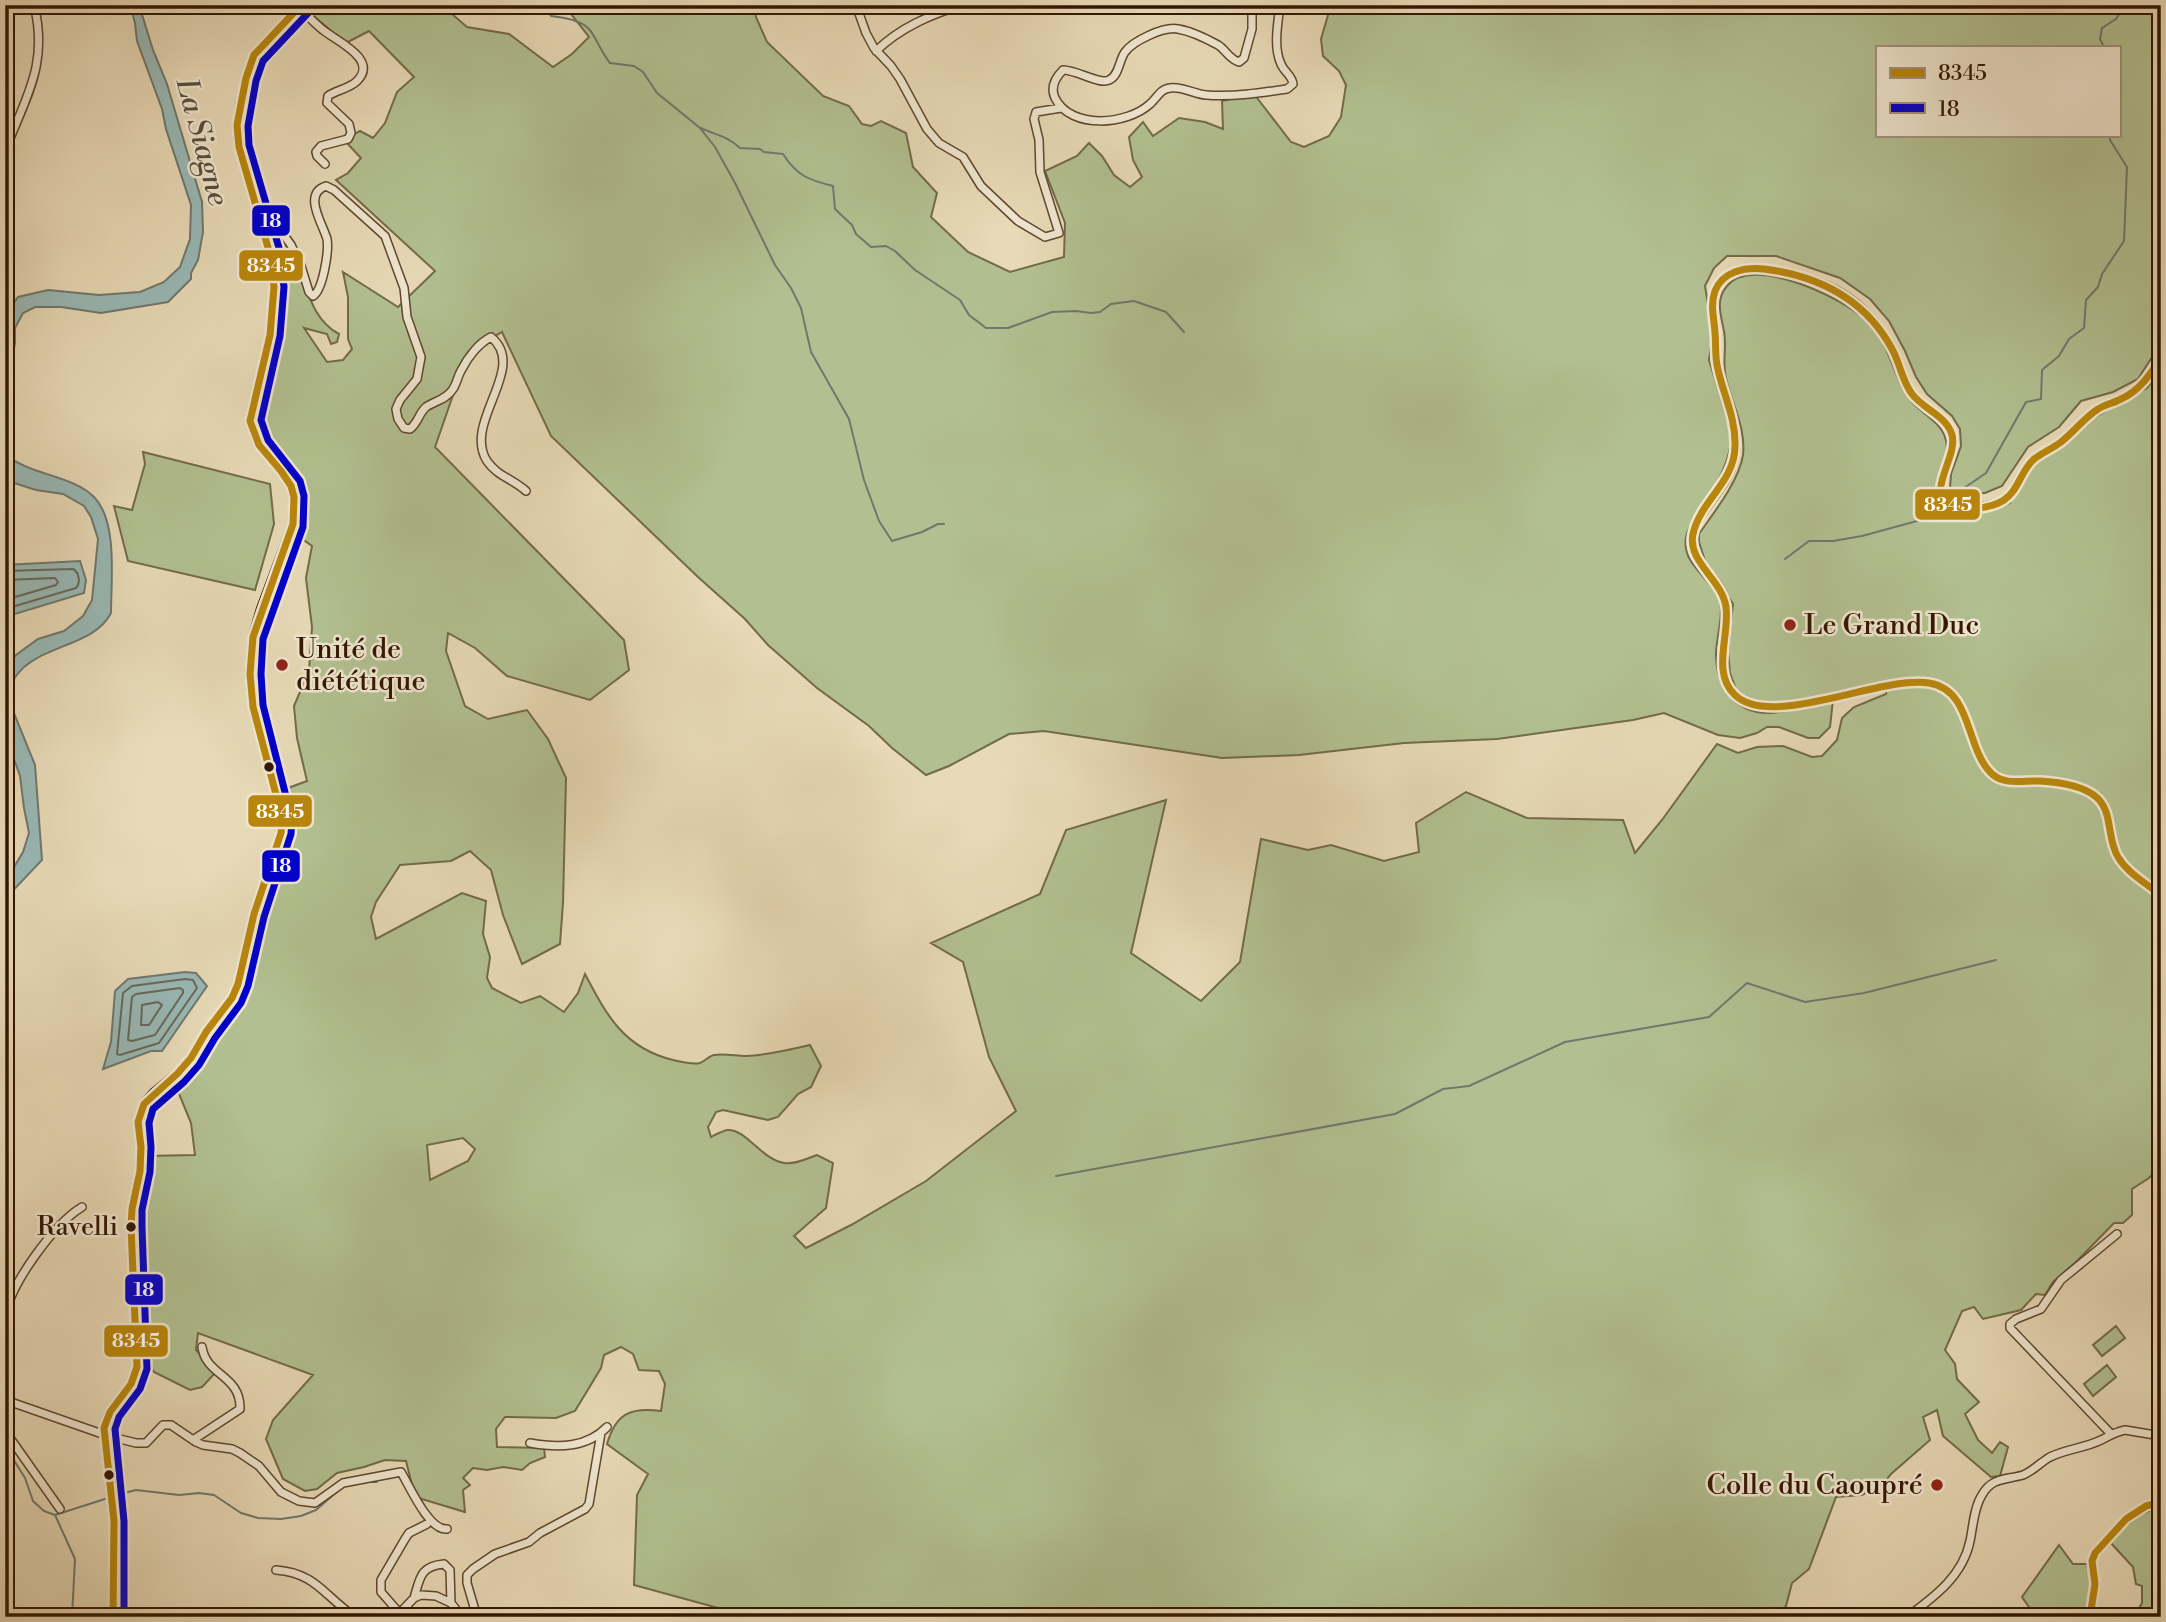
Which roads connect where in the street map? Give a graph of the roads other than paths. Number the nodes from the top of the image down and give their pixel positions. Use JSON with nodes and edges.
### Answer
{"nodes":[{"id":1,"x":34,"y":5,"type":"edge"},
{"id":2,"x":856,"y":5,"type":"edge"},
{"id":3,"x":962,"y":5,"type":"edge"},
{"id":4,"x":1252,"y":5,"type":"edge"},
{"id":5,"x":1280,"y":5,"type":"edge"},
{"id":6,"x":300,"y":6,"type":"edge"},
{"id":7,"x":876,"y":51,"type":"junction"},
{"id":8,"x":1061,"y":108,"type":"junction"},
{"id":9,"x":5,"y":151,"type":"edge"},
{"id":10,"x":325,"y":164,"type":"dead end"},
{"id":11,"x":248,"y":177,"type":"junction"},
{"id":12,"x":2161,"y":358,"type":"edge"},
{"id":13,"x":526,"y":491,"type":"dead end"},
{"id":14,"x":2161,"y":896,"type":"edge"},
{"id":15,"x":82,"y":1207,"type":"dead end"},
{"id":16,"x":2117,"y":1234,"type":"dead end"},
{"id":17,"x":5,"y":1317,"type":"edge"},
{"id":18,"x":202,"y":1348,"type":"dead end"},
{"id":19,"x":5,"y":1400,"type":"edge"},
{"id":20,"x":5,"y":1431,"type":"edge"},
{"id":21,"x":2110,"y":1434,"type":"junction"},
{"id":22,"x":104,"y":1435,"type":"junction"},
{"id":23,"x":2161,"y":1436,"type":"edge"},
{"id":24,"x":193,"y":1440,"type":"junction"},
{"id":25,"x":530,"y":1443,"type":"dead end"},
{"id":26,"x":2161,"y":1502,"type":"edge"},
{"id":27,"x":60,"y":1509,"type":"dead end"},
{"id":28,"x":427,"y":1524,"type":"dead end"},
{"id":29,"x":447,"y":1530,"type":"dead end"},
{"id":30,"x":275,"y":1570,"type":"dead end"},
{"id":31,"x":114,"y":1574,"type":"junction"},
{"id":32,"x":414,"y":1598,"type":"junction"},
{"id":33,"x":451,"y":1603,"type":"junction"},
{"id":34,"x":400,"y":1615,"type":"edge"},
{"id":35,"x":125,"y":1616,"type":"edge"},
{"id":36,"x":113,"y":1617,"type":"edge"},
{"id":37,"x":355,"y":1617,"type":"edge"},
{"id":38,"x":462,"y":1617,"type":"edge"},
{"id":39,"x":477,"y":1617,"type":"edge"},
{"id":40,"x":1906,"y":1617,"type":"edge"},
{"id":41,"x":2090,"y":1617,"type":"edge"}],
"edges":[{"from":1,"to":9,"type":"street"},
{"from":2,"to":7,"type":"street"},
{"from":3,"to":7,"type":"street"},
{"from":4,"to":8,"type":"street"},
{"from":5,"to":8,"type":"street"},
{"from":6,"to":10,"type":"street"},
{"from":6,"to":11,"type":"main road"},
{"from":7,"to":8,"type":"street"},
{"from":11,"to":13,"type":"street"},
{"from":11,"to":22,"type":"main road"},
{"from":12,"to":14,"type":"street"},
{"from":15,"to":17,"type":"street"},
{"from":16,"to":21,"type":"street"},
{"from":18,"to":24,"type":"street"},
{"from":19,"to":22,"type":"street"},
{"from":20,"to":27,"type":"street"},
{"from":21,"to":23,"type":"street"},
{"from":21,"to":40,"type":"street"},
{"from":22,"to":24,"type":"street"},
{"from":22,"to":31,"type":"main road"},
{"from":24,"to":29,"type":"street"},
{"from":25,"to":39,"type":"street"},
{"from":26,"to":41,"type":"street"},
{"from":28,"to":34,"type":"street"},
{"from":30,"to":37,"type":"street"},
{"from":31,"to":35,"type":"street"},
{"from":31,"to":36,"type":"main road"},
{"from":32,"to":33,"type":"street"},
{"from":32,"to":33,"type":"street"},
{"from":32,"to":34,"type":"street"},
{"from":33,"to":38,"type":"street"}]}
